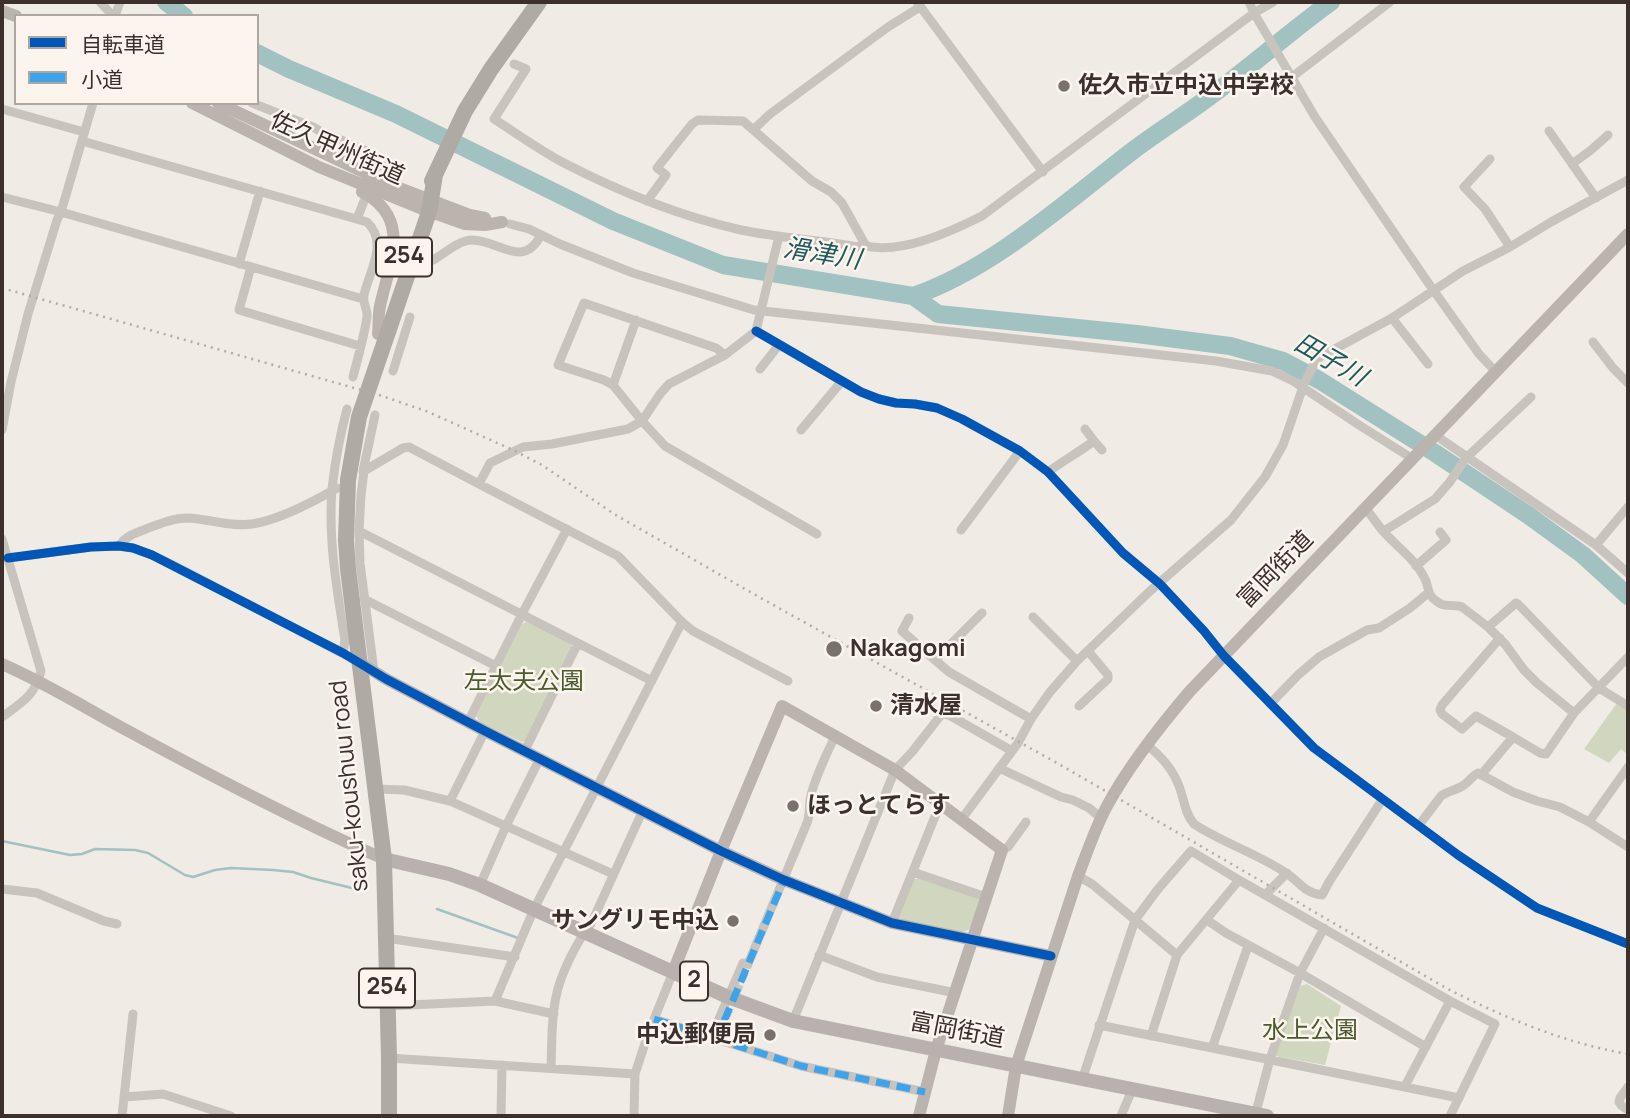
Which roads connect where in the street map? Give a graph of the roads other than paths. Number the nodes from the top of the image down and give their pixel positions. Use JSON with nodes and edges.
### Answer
{"nodes":[{"id":1,"x":100,"y":2,"type":"edge"},
{"id":2,"x":539,"y":2,"type":"edge"},
{"id":3,"x":1249,"y":2,"type":"edge"},
{"id":4,"x":1273,"y":2,"type":"edge"},
{"id":5,"x":1390,"y":2,"type":"edge"},
{"id":6,"x":918,"y":4,"type":"edge"},
{"id":7,"x":114,"y":14,"type":"edge"},
{"id":8,"x":1255,"y":14,"type":"junction"},
{"id":9,"x":514,"y":64,"type":"dead end"},
{"id":10,"x":1291,"y":76,"type":"junction"},
{"id":11,"x":92,"y":105,"type":"edge"},
{"id":12,"x":196,"y":105,"type":"edge"},
{"id":13,"x":222,"y":105,"type":"edge"},
{"id":14,"x":257,"y":105,"type":"edge"},
{"id":15,"x":2,"y":110,"type":"edge"},
{"id":16,"x":753,"y":130,"type":"junction"},
{"id":17,"x":1549,"y":131,"type":"dead end"},
{"id":18,"x":1608,"y":135,"type":"dead end"},
{"id":19,"x":83,"y":137,"type":"junction"},
{"id":20,"x":1490,"y":159,"type":"dead end"},
{"id":21,"x":1572,"y":164,"type":"junction"},
{"id":22,"x":379,"y":166,"type":"dead end"},
{"id":23,"x":318,"y":167,"type":"junction"},
{"id":24,"x":1043,"y":172,"type":"junction"},
{"id":25,"x":1628,"y":180,"type":"edge"},
{"id":26,"x":260,"y":191,"type":"junction"},
{"id":27,"x":2,"y":197,"type":"edge"},
{"id":28,"x":1596,"y":198,"type":"junction"},
{"id":29,"x":365,"y":201,"type":"dead end"},
{"id":30,"x":647,"y":201,"type":"junction"},
{"id":31,"x":426,"y":204,"type":"junction"},
{"id":32,"x":61,"y":212,"type":"junction"},
{"id":33,"x":357,"y":219,"type":"junction"},
{"id":34,"x":506,"y":223,"type":"joint"},
{"id":35,"x":1628,"y":234,"type":"edge"},
{"id":36,"x":541,"y":235,"type":"junction"},
{"id":37,"x":778,"y":237,"type":"junction"},
{"id":38,"x":378,"y":243,"type":"junction"},
{"id":39,"x":863,"y":243,"type":"junction"},
{"id":40,"x":1510,"y":247,"type":"junction"},
{"id":41,"x":387,"y":248,"type":"dead end"},
{"id":42,"x":426,"y":260,"type":"dead end"},
{"id":43,"x":239,"y":264,"type":"junction"},
{"id":44,"x":251,"y":267,"type":"junction"},
{"id":45,"x":1433,"y":289,"type":"junction"},
{"id":46,"x":363,"y":299,"type":"junction"},
{"id":47,"x":762,"y":309,"type":"junction"},
{"id":48,"x":410,"y":317,"type":"dead end"},
{"id":49,"x":1392,"y":318,"type":"junction"},
{"id":50,"x":636,"y":320,"type":"junction"},
{"id":51,"x":756,"y":331,"type":"junction"},
{"id":52,"x":375,"y":342,"type":"junction"},
{"id":53,"x":1592,"y":342,"type":"dead end"},
{"id":54,"x":779,"y":345,"type":"junction"},
{"id":55,"x":725,"y":355,"type":"junction"},
{"id":56,"x":1429,"y":364,"type":"dead end"},
{"id":57,"x":760,"y":369,"type":"dead end"},
{"id":58,"x":393,"y":371,"type":"dead end"},
{"id":59,"x":1496,"y":372,"type":"junction"},
{"id":60,"x":354,"y":377,"type":"dead end"},
{"id":61,"x":842,"y":380,"type":"junction"},
{"id":62,"x":1628,"y":383,"type":"edge"},
{"id":63,"x":613,"y":384,"type":"junction"},
{"id":64,"x":1303,"y":385,"type":"junction"},
{"id":65,"x":1531,"y":397,"type":"dead end"},
{"id":66,"x":360,"y":414,"type":"junction"},
{"id":67,"x":642,"y":421,"type":"junction"},
{"id":68,"x":1085,"y":429,"type":"dead end"},
{"id":69,"x":2,"y":430,"type":"edge"},
{"id":70,"x":801,"y":430,"type":"dead end"},
{"id":71,"x":1434,"y":437,"type":"junction"},
{"id":72,"x":1094,"y":441,"type":"junction"},
{"id":73,"x":1101,"y":450,"type":"dead end"},
{"id":74,"x":1020,"y":451,"type":"junction"},
{"id":75,"x":1416,"y":456,"type":"junction"},
{"id":76,"x":1467,"y":458,"type":"junction"},
{"id":77,"x":361,"y":472,"type":"junction"},
{"id":78,"x":1048,"y":472,"type":"junction"},
{"id":79,"x":479,"y":484,"type":"junction"},
{"id":80,"x":335,"y":489,"type":"junction"},
{"id":81,"x":1628,"y":507,"type":"edge"},
{"id":82,"x":1366,"y":509,"type":"junction"},
{"id":83,"x":567,"y":529,"type":"junction"},
{"id":84,"x":961,"y":530,"type":"dead end"},
{"id":85,"x":359,"y":531,"type":"junction"},
{"id":86,"x":1384,"y":531,"type":"junction"},
{"id":87,"x":1440,"y":532,"type":"dead end"},
{"id":88,"x":817,"y":534,"type":"dead end"},
{"id":89,"x":2,"y":539,"type":"edge"},
{"id":90,"x":1596,"y":545,"type":"junction"},
{"id":91,"x":119,"y":546,"type":"junction"},
{"id":92,"x":7,"y":566,"type":"edge"},
{"id":93,"x":1416,"y":566,"type":"junction"},
{"id":94,"x":1628,"y":573,"type":"edge"},
{"id":95,"x":1160,"y":584,"type":"junction"},
{"id":96,"x":1428,"y":593,"type":"junction"},
{"id":97,"x":364,"y":598,"type":"junction"},
{"id":98,"x":982,"y":613,"type":"dead end"},
{"id":99,"x":522,"y":614,"type":"junction"},
{"id":100,"x":1033,"y":617,"type":"dead end"},
{"id":101,"x":909,"y":618,"type":"dead end"},
{"id":102,"x":682,"y":622,"type":"junction"},
{"id":103,"x":1488,"y":627,"type":"junction"},
{"id":104,"x":1500,"y":638,"type":"junction"},
{"id":105,"x":578,"y":643,"type":"junction"},
{"id":106,"x":1088,"y":652,"type":"junction"},
{"id":107,"x":343,"y":653,"type":"junction"},
{"id":108,"x":1224,"y":656,"type":"junction"},
{"id":109,"x":1628,"y":657,"type":"edge"},
{"id":110,"x":935,"y":660,"type":"junction"},
{"id":111,"x":1077,"y":661,"type":"junction"},
{"id":112,"x":359,"y":662,"type":"junction"},
{"id":113,"x":2,"y":664,"type":"edge"},
{"id":114,"x":496,"y":666,"type":"junction"},
{"id":115,"x":374,"y":671,"type":"junction"},
{"id":116,"x":652,"y":681,"type":"junction"},
{"id":117,"x":788,"y":681,"type":"dead end"},
{"id":118,"x":39,"y":682,"type":"junction"},
{"id":119,"x":1599,"y":688,"type":"junction"},
{"id":120,"x":1270,"y":704,"type":"junction"},
{"id":121,"x":1079,"y":706,"type":"dead end"},
{"id":122,"x":1628,"y":706,"type":"edge"},
{"id":123,"x":1574,"y":713,"type":"junction"},
{"id":124,"x":2,"y":717,"type":"edge"},
{"id":125,"x":1031,"y":719,"type":"junction"},
{"id":126,"x":468,"y":722,"type":"junction"},
{"id":127,"x":485,"y":731,"type":"junction"},
{"id":128,"x":836,"y":735,"type":"junction"},
{"id":129,"x":1513,"y":737,"type":"junction"},
{"id":130,"x":1147,"y":745,"type":"junction"},
{"id":131,"x":525,"y":750,"type":"junction"},
{"id":132,"x":1012,"y":751,"type":"junction"},
{"id":133,"x":540,"y":758,"type":"junction"},
{"id":134,"x":1628,"y":767,"type":"edge"},
{"id":135,"x":999,"y":768,"type":"junction"},
{"id":136,"x":895,"y":770,"type":"junction"},
{"id":137,"x":1481,"y":775,"type":"junction"},
{"id":138,"x":597,"y":787,"type":"junction"},
{"id":139,"x":376,"y":789,"type":"junction"},
{"id":140,"x":1382,"y":800,"type":"junction"},
{"id":141,"x":450,"y":801,"type":"junction"},
{"id":142,"x":940,"y":804,"type":"junction"},
{"id":143,"x":643,"y":810,"type":"junction"},
{"id":144,"x":1101,"y":818,"type":"junction"},
{"id":145,"x":961,"y":820,"type":"junction"},
{"id":146,"x":1026,"y":822,"type":"dead end"},
{"id":147,"x":1589,"y":822,"type":"junction"},
{"id":148,"x":1419,"y":825,"type":"junction"},
{"id":149,"x":506,"y":826,"type":"junction"},
{"id":150,"x":1628,"y":847,"type":"edge"},
{"id":151,"x":1002,"y":850,"type":"junction"},
{"id":152,"x":721,"y":851,"type":"junction"},
{"id":153,"x":563,"y":852,"type":"junction"},
{"id":154,"x":384,"y":859,"type":"junction"},
{"id":155,"x":912,"y":872,"type":"junction"},
{"id":156,"x":1287,"y":873,"type":"junction"},
{"id":157,"x":613,"y":874,"type":"junction"},
{"id":158,"x":1078,"y":876,"type":"junction"},
{"id":159,"x":784,"y":880,"type":"junction"},
{"id":160,"x":1239,"y":880,"type":"junction"},
{"id":161,"x":480,"y":885,"type":"junction"},
{"id":162,"x":2,"y":889,"type":"edge"},
{"id":163,"x":1265,"y":895,"type":"junction"},
{"id":164,"x":986,"y":897,"type":"junction"},
{"id":165,"x":840,"y":903,"type":"junction"},
{"id":166,"x":534,"y":909,"type":"junction"},
{"id":167,"x":1207,"y":919,"type":"junction"},
{"id":168,"x":1135,"y":920,"type":"junction"},
{"id":169,"x":892,"y":923,"type":"junction"},
{"id":170,"x":117,"y":925,"type":"dead end"},
{"id":171,"x":1324,"y":928,"type":"junction"},
{"id":172,"x":584,"y":932,"type":"junction"},
{"id":173,"x":386,"y":938,"type":"junction"},
{"id":174,"x":972,"y":939,"type":"junction"},
{"id":175,"x":1628,"y":944,"type":"edge"},
{"id":176,"x":1248,"y":946,"type":"junction"},
{"id":177,"x":819,"y":955,"type":"junction"},
{"id":178,"x":1177,"y":955,"type":"junction"},
{"id":179,"x":1051,"y":956,"type":"junction"},
{"id":180,"x":515,"y":957,"type":"junction"},
{"id":181,"x":673,"y":972,"type":"junction"},
{"id":182,"x":1300,"y":973,"type":"junction"},
{"id":183,"x":956,"y":993,"type":"junction"},
{"id":184,"x":728,"y":997,"type":"junction"},
{"id":185,"x":495,"y":1001,"type":"junction"},
{"id":186,"x":1450,"y":1001,"type":"junction"},
{"id":187,"x":388,"y":1006,"type":"junction"},
{"id":188,"x":133,"y":1014,"type":"dead end"},
{"id":189,"x":554,"y":1014,"type":"junction"},
{"id":190,"x":654,"y":1019,"type":"junction"},
{"id":191,"x":793,"y":1021,"type":"junction"},
{"id":192,"x":1100,"y":1025,"type":"junction"},
{"id":193,"x":1151,"y":1036,"type":"junction"},
{"id":194,"x":716,"y":1040,"type":"junction"},
{"id":195,"x":1426,"y":1046,"type":"junction"},
{"id":196,"x":1212,"y":1048,"type":"junction"},
{"id":197,"x":936,"y":1050,"type":"junction"},
{"id":198,"x":389,"y":1058,"type":"junction"},
{"id":199,"x":1270,"y":1059,"type":"junction"},
{"id":200,"x":502,"y":1065,"type":"junction"},
{"id":201,"x":1016,"y":1066,"type":"junction"},
{"id":202,"x":551,"y":1067,"type":"junction"},
{"id":203,"x":635,"y":1074,"type":"junction"},
{"id":204,"x":1082,"y":1080,"type":"junction"},
{"id":205,"x":1405,"y":1086,"type":"junction"},
{"id":206,"x":1628,"y":1087,"type":"edge"},
{"id":207,"x":1132,"y":1090,"type":"junction"},
{"id":208,"x":925,"y":1091,"type":"junction"},
{"id":209,"x":125,"y":1097,"type":"junction"},
{"id":210,"x":1459,"y":1098,"type":"junction"},
{"id":211,"x":1628,"y":1110,"type":"edge"},
{"id":212,"x":122,"y":1116,"type":"edge"},
{"id":213,"x":231,"y":1116,"type":"edge"},
{"id":214,"x":389,"y":1116,"type":"edge"},
{"id":215,"x":501,"y":1116,"type":"edge"},
{"id":216,"x":634,"y":1116,"type":"edge"},
{"id":217,"x":919,"y":1116,"type":"edge"},
{"id":218,"x":1008,"y":1116,"type":"edge"},
{"id":219,"x":1121,"y":1116,"type":"edge"},
{"id":220,"x":1259,"y":1116,"type":"edge"},
{"id":221,"x":1450,"y":1116,"type":"edge"}],
"edges":[{"from":1,"to":7,"type":"street"},
{"from":2,"to":31,"type":"highway","number":"254"},
{"from":3,"to":8,"type":"street"},
{"from":4,"to":8,"type":"street"},
{"from":5,"to":10,"type":"street"},
{"from":6,"to":16,"type":"street"},
{"from":6,"to":24,"type":"street"},
{"from":8,"to":10,"type":"street"},
{"from":8,"to":24,"type":"street"},
{"from":9,"to":30,"type":"street"},
{"from":10,"to":45,"type":"street"},
{"from":11,"to":19,"type":"street"},
{"from":12,"to":23,"type":"main road","name":"佐久甲州街道"},
{"from":13,"to":31,"type":"main road","name":"佐久甲州街道"},
{"from":14,"to":22,"type":"street"},
{"from":15,"to":19,"type":"street"},
{"from":16,"to":30,"type":"street"},
{"from":16,"to":39,"type":"street"},
{"from":17,"to":21,"type":"street"},
{"from":18,"to":21,"type":"street"},
{"from":19,"to":26,"type":"street"},
{"from":19,"to":32,"type":"street"},
{"from":20,"to":40,"type":"street"},
{"from":21,"to":28,"type":"street"},
{"from":23,"to":31,"type":"main road","name":"佐久甲州街道"},
{"from":23,"to":52,"type":"main road"},
{"from":24,"to":39,"type":"street"},
{"from":25,"to":28,"type":"street"},
{"from":26,"to":33,"type":"street"},
{"from":26,"to":43,"type":"street"},
{"from":27,"to":32,"type":"street"},
{"from":28,"to":40,"type":"street"},
{"from":29,"to":33,"type":"street"},
{"from":30,"to":37,"type":"street"},
{"from":31,"to":34,"type":"main road"},
{"from":31,"to":52,"type":"highway","name":"saku-koushuu road","number":"254"},
{"from":32,"to":43,"type":"street"},
{"from":32,"to":69,"type":"street"},
{"from":33,"to":38,"type":"street"},
{"from":34,"to":36,"type":"street"},
{"from":35,"to":59,"type":"main road"},
{"from":36,"to":42,"type":"street"},
{"from":36,"to":47,"type":"street"},
{"from":37,"to":39,"type":"street"},
{"from":37,"to":47,"type":"street"},
{"from":38,"to":41,"type":"street"},
{"from":38,"to":46,"type":"street"},
{"from":40,"to":45,"type":"street"},
{"from":43,"to":44,"type":"street"},
{"from":44,"to":46,"type":"street"},
{"from":44,"to":52,"type":"street"},
{"from":45,"to":49,"type":"street"},
{"from":45,"to":59,"type":"street"},
{"from":46,"to":52,"type":"street"},
{"from":47,"to":51,"type":"street"},
{"from":47,"to":64,"type":"street"},
{"from":48,"to":58,"type":"street"},
{"from":49,"to":56,"type":"street"},
{"from":49,"to":64,"type":"street"},
{"from":50,"to":55,"type":"street"},
{"from":50,"to":63,"type":"street"},
{"from":50,"to":63,"type":"street"},
{"from":51,"to":54,"type":"street"},
{"from":51,"to":55,"type":"street"},
{"from":52,"to":60,"type":"street"},
{"from":52,"to":66,"type":"highway","name":"saku-koushuu road","number":"254"},
{"from":53,"to":62,"type":"street"},
{"from":54,"to":57,"type":"street"},
{"from":54,"to":61,"type":"street"},
{"from":55,"to":67,"type":"street"},
{"from":59,"to":71,"type":"main road"},
{"from":61,"to":70,"type":"street"},
{"from":61,"to":74,"type":"street"},
{"from":63,"to":67,"type":"street"},
{"from":64,"to":75,"type":"street"},
{"from":64,"to":95,"type":"street"},
{"from":65,"to":76,"type":"street"},
{"from":66,"to":77,"type":"street"},
{"from":66,"to":80,"type":"street"},
{"from":66,"to":112,"type":"highway","name":"saku-koushuu road","number":"254"},
{"from":67,"to":79,"type":"street"},
{"from":67,"to":88,"type":"street"},
{"from":68,"to":72,"type":"street"},
{"from":71,"to":75,"type":"main road","name":"富岡街道"},
{"from":71,"to":76,"type":"street"},
{"from":72,"to":73,"type":"street"},
{"from":72,"to":78,"type":"street"},
{"from":74,"to":78,"type":"street"},
{"from":74,"to":84,"type":"street"},
{"from":75,"to":82,"type":"main road","name":"富岡街道"},
{"from":76,"to":86,"type":"street"},
{"from":76,"to":90,"type":"street"},
{"from":77,"to":79,"type":"street"},
{"from":77,"to":85,"type":"street"},
{"from":78,"to":95,"type":"street"},
{"from":79,"to":83,"type":"street"},
{"from":80,"to":91,"type":"street"},
{"from":80,"to":107,"type":"street"},
{"from":81,"to":90,"type":"street"},
{"from":82,"to":86,"type":"street"},
{"from":82,"to":108,"type":"main road","name":"富岡街道"},
{"from":83,"to":99,"type":"street"},
{"from":83,"to":102,"type":"street"},
{"from":85,"to":97,"type":"street"},
{"from":85,"to":99,"type":"street"},
{"from":86,"to":93,"type":"street"},
{"from":87,"to":93,"type":"street"},
{"from":89,"to":92,"type":"street"},
{"from":90,"to":94,"type":"street"},
{"from":91,"to":92,"type":"street"},
{"from":91,"to":107,"type":"street"},
{"from":92,"to":118,"type":"street"},
{"from":93,"to":96,"type":"street"},
{"from":95,"to":106,"type":"street"},
{"from":95,"to":108,"type":"street"},
{"from":96,"to":103,"type":"street"},
{"from":96,"to":120,"type":"street"},
{"from":97,"to":114,"type":"street"},
{"from":97,"to":115,"type":"street"},
{"from":98,"to":110,"type":"street"},
{"from":99,"to":105,"type":"street"},
{"from":99,"to":114,"type":"street"},
{"from":100,"to":111,"type":"street"},
{"from":101,"to":110,"type":"street"},
{"from":102,"to":116,"type":"street"},
{"from":102,"to":117,"type":"street"},
{"from":103,"to":104,"type":"street"},
{"from":103,"to":119,"type":"street"},
{"from":104,"to":123,"type":"street"},
{"from":104,"to":129,"type":"street"},
{"from":105,"to":116,"type":"street"},
{"from":105,"to":131,"type":"street"},
{"from":106,"to":111,"type":"street"},
{"from":106,"to":121,"type":"street"},
{"from":107,"to":112,"type":"street"},
{"from":108,"to":120,"type":"street"},
{"from":108,"to":130,"type":"main road","name":"富岡街道"},
{"from":109,"to":119,"type":"street"},
{"from":110,"to":125,"type":"street"},
{"from":111,"to":125,"type":"street"},
{"from":112,"to":115,"type":"main road"},
{"from":112,"to":139,"type":"highway","name":"saku-koushuu road","number":"254"},
{"from":113,"to":118,"type":"main road"},
{"from":114,"to":126,"type":"street"},
{"from":115,"to":126,"type":"main road"},
{"from":116,"to":138,"type":"street"},
{"from":118,"to":124,"type":"street"},
{"from":118,"to":154,"type":"main road"},
{"from":119,"to":122,"type":"street"},
{"from":119,"to":123,"type":"street"},
{"from":120,"to":140,"type":"street"},
{"from":123,"to":129,"type":"street"},
{"from":125,"to":132,"type":"street"},
{"from":126,"to":127,"type":"main road"},
{"from":127,"to":131,"type":"main road"},
{"from":127,"to":141,"type":"street"},
{"from":128,"to":136,"type":"main road"},
{"from":128,"to":152,"type":"main road"},
{"from":128,"to":159,"type":"street"},
{"from":129,"to":137,"type":"street"},
{"from":130,"to":144,"type":"main road","name":"富岡街道"},
{"from":130,"to":156,"type":"street"},
{"from":131,"to":133,"type":"main road"},
{"from":132,"to":135,"type":"street"},
{"from":132,"to":136,"type":"street"},
{"from":133,"to":138,"type":"main road"},
{"from":133,"to":149,"type":"street"},
{"from":134,"to":147,"type":"street"},
{"from":135,"to":144,"type":"street"},
{"from":135,"to":145,"type":"street"},
{"from":136,"to":142,"type":"main road"},
{"from":136,"to":165,"type":"street"},
{"from":137,"to":147,"type":"street"},
{"from":137,"to":148,"type":"street"},
{"from":138,"to":143,"type":"main road"},
{"from":138,"to":153,"type":"street"},
{"from":139,"to":141,"type":"street"},
{"from":139,"to":154,"type":"highway","name":"saku-koushuu road","number":"254"},
{"from":140,"to":148,"type":"street"},
{"from":140,"to":156,"type":"street"},
{"from":141,"to":149,"type":"street"},
{"from":142,"to":145,"type":"main road"},
{"from":142,"to":155,"type":"street"},
{"from":143,"to":152,"type":"main road"},
{"from":143,"to":157,"type":"street"},
{"from":144,"to":158,"type":"main road","name":"富岡街道"},
{"from":145,"to":151,"type":"main road"},
{"from":146,"to":151,"type":"street"},
{"from":147,"to":150,"type":"street"},
{"from":148,"to":175,"type":"street"},
{"from":149,"to":153,"type":"street"},
{"from":149,"to":161,"type":"street"},
{"from":151,"to":164,"type":"main road"},
{"from":152,"to":159,"type":"main road"},
{"from":152,"to":181,"type":"main road"},
{"from":153,"to":157,"type":"street"},
{"from":153,"to":166,"type":"street"},
{"from":154,"to":161,"type":"main road","name":"富岡街道","number":"2"},
{"from":154,"to":173,"type":"highway","name":"saku-koushuu road","number":"254"},
{"from":155,"to":164,"type":"street"},
{"from":155,"to":169,"type":"street"},
{"from":156,"to":163,"type":"street"},
{"from":157,"to":172,"type":"street"},
{"from":158,"to":168,"type":"street"},
{"from":158,"to":179,"type":"main road","name":"富岡街道"},
{"from":159,"to":165,"type":"main road"},
{"from":159,"to":184,"type":"street"},
{"from":160,"to":163,"type":"street"},
{"from":160,"to":167,"type":"street"},
{"from":160,"to":168,"type":"street"},
{"from":161,"to":166,"type":"main road","name":"富岡街道","number":"2"},
{"from":162,"to":170,"type":"street"},
{"from":163,"to":171,"type":"street"},
{"from":164,"to":174,"type":"main road"},
{"from":165,"to":169,"type":"main road"},
{"from":165,"to":177,"type":"street"},
{"from":166,"to":172,"type":"main road","name":"富岡街道","number":"2"},
{"from":166,"to":180,"type":"street"},
{"from":167,"to":176,"type":"street"},
{"from":167,"to":178,"type":"street"},
{"from":168,"to":178,"type":"street"},
{"from":168,"to":192,"type":"street"},
{"from":169,"to":174,"type":"main road"},
{"from":171,"to":182,"type":"street"},
{"from":171,"to":186,"type":"street"},
{"from":172,"to":181,"type":"main road","name":"富岡街道","number":"2"},
{"from":172,"to":189,"type":"street"},
{"from":173,"to":180,"type":"street"},
{"from":173,"to":187,"type":"highway","name":"saku-koushuu road","number":"254"},
{"from":174,"to":179,"type":"main road"},
{"from":174,"to":183,"type":"main road"},
{"from":176,"to":182,"type":"street"},
{"from":176,"to":196,"type":"street"},
{"from":177,"to":183,"type":"street"},
{"from":177,"to":191,"type":"street"},
{"from":178,"to":193,"type":"street"},
{"from":179,"to":201,"type":"main road","name":"富岡街道"},
{"from":180,"to":185,"type":"street"},
{"from":181,"to":184,"type":"main road","name":"富岡街道","number":"2"},
{"from":181,"to":190,"type":"street"},
{"from":182,"to":195,"type":"street"},
{"from":182,"to":199,"type":"street"},
{"from":183,"to":197,"type":"main road"},
{"from":184,"to":191,"type":"main road","name":"富岡街道","number":"2"},
{"from":184,"to":194,"type":"street"},
{"from":185,"to":187,"type":"street"},
{"from":185,"to":189,"type":"street"},
{"from":186,"to":195,"type":"street"},
{"from":186,"to":210,"type":"street"},
{"from":187,"to":198,"type":"highway","name":"saku-koushuu road","number":"254"},
{"from":188,"to":209,"type":"street"},
{"from":189,"to":202,"type":"street"},
{"from":190,"to":194,"type":"street"},
{"from":190,"to":203,"type":"street"},
{"from":191,"to":197,"type":"main road","name":"富岡街道","number":"2"},
{"from":192,"to":193,"type":"street"},
{"from":192,"to":204,"type":"street"},
{"from":193,"to":196,"type":"street"},
{"from":194,"to":208,"type":"street"},
{"from":195,"to":205,"type":"street"},
{"from":196,"to":199,"type":"street"},
{"from":197,"to":201,"type":"main road","name":"富岡街道","number":"2"},
{"from":197,"to":208,"type":"main road"},
{"from":198,"to":200,"type":"street"},
{"from":198,"to":214,"type":"highway","name":"saku-koushuu road","number":"254"},
{"from":199,"to":205,"type":"street"},
{"from":199,"to":220,"type":"street"},
{"from":200,"to":202,"type":"street"},
{"from":200,"to":215,"type":"street"},
{"from":201,"to":204,"type":"main road","number":"2"},
{"from":201,"to":218,"type":"main road"},
{"from":202,"to":203,"type":"street"},
{"from":203,"to":216,"type":"street"},
{"from":204,"to":207,"type":"main road","number":"2"},
{"from":205,"to":210,"type":"street"},
{"from":206,"to":211,"type":"street"},
{"from":207,"to":219,"type":"street"},
{"from":207,"to":220,"type":"main road","number":"2"},
{"from":208,"to":217,"type":"main road"},
{"from":209,"to":212,"type":"street"},
{"from":209,"to":213,"type":"street"},
{"from":210,"to":221,"type":"street"}]}
